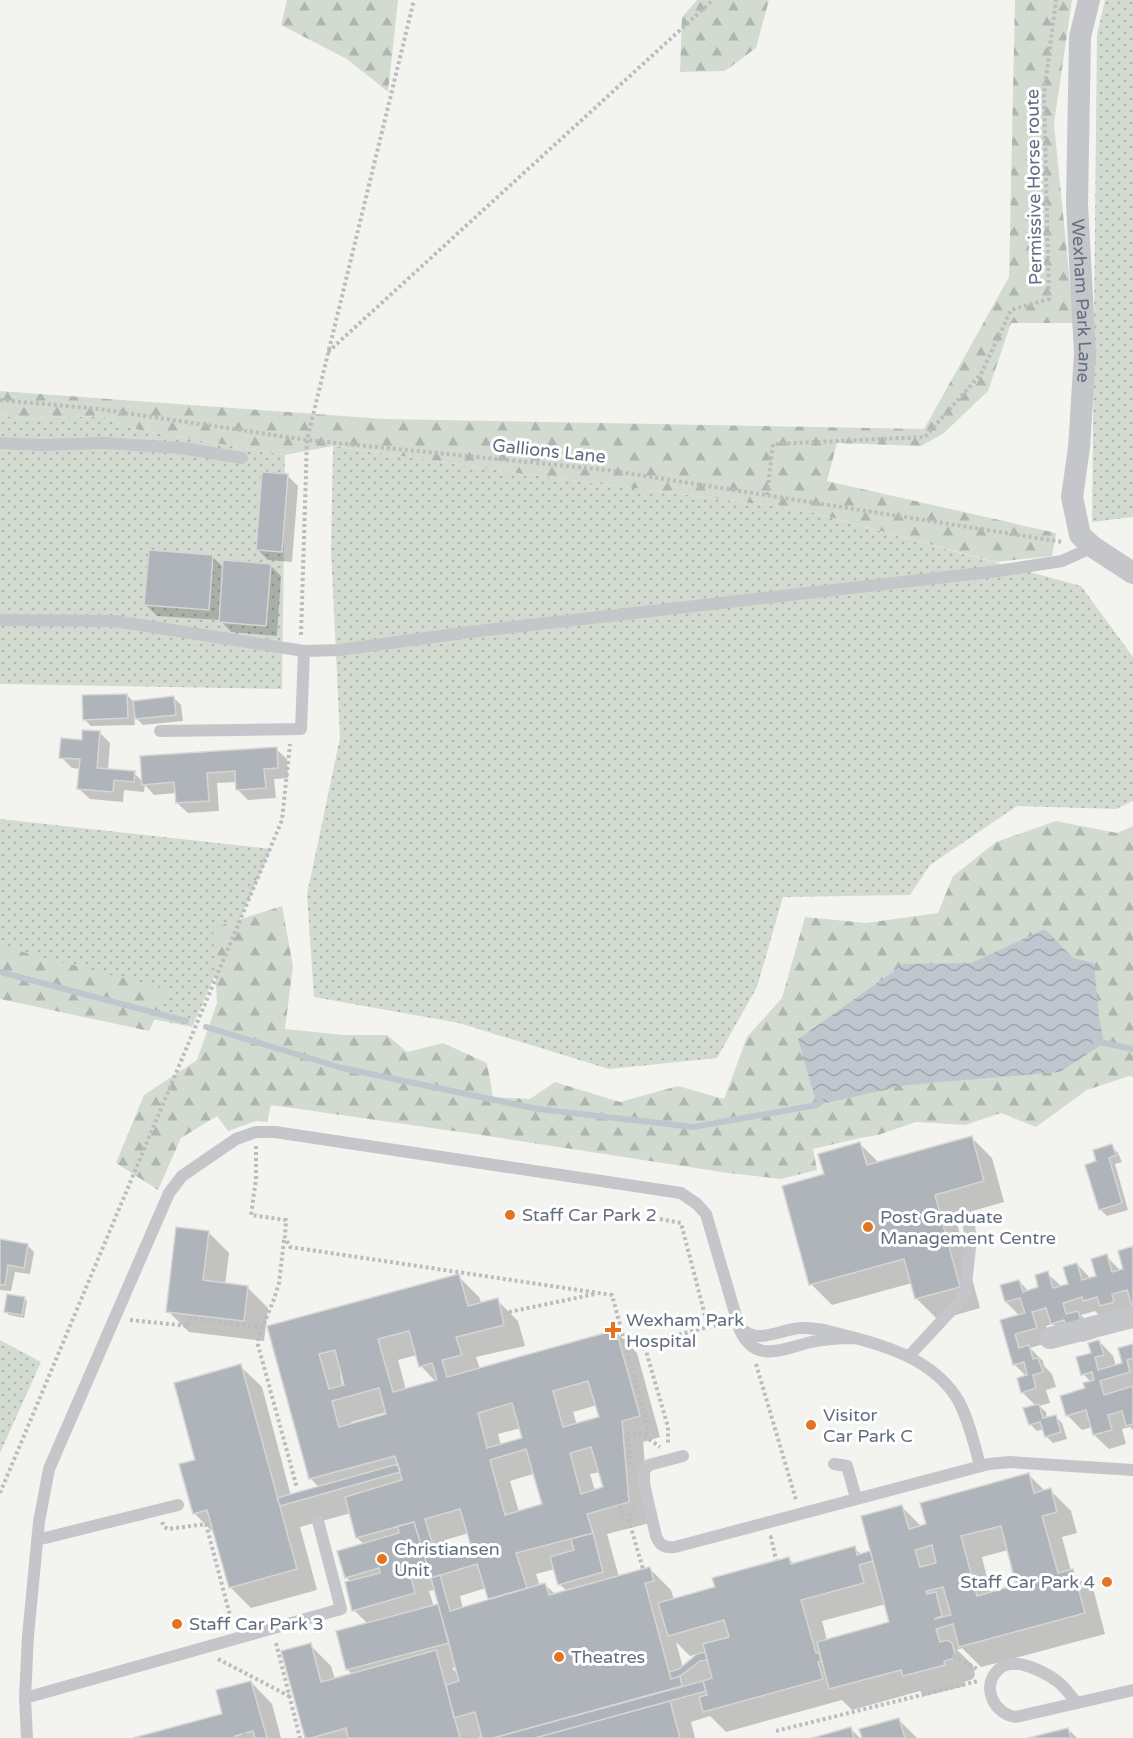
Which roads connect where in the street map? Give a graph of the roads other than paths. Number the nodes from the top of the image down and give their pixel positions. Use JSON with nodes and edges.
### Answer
{"nodes":[{"id":1,"x":1089,"y":0,"type":"edge"},
{"id":2,"x":0,"y":442,"type":"edge"},
{"id":3,"x":242,"y":458,"type":"dead end"},
{"id":4,"x":1093,"y":547,"type":"junction"},
{"id":5,"x":1133,"y":573,"type":"edge"},
{"id":6,"x":0,"y":620,"type":"edge"},
{"id":7,"x":302,"y":651,"type":"junction"},
{"id":8,"x":160,"y":731,"type":"dead end"},
{"id":9,"x":967,"y":1214,"type":"dead end"},
{"id":10,"x":1133,"y":1317,"type":"edge"},
{"id":11,"x":738,"y":1324,"type":"junction"},
{"id":12,"x":854,"y":1338,"type":"junction"},
{"id":13,"x":1050,"y":1338,"type":"dead end"},
{"id":14,"x":909,"y":1356,"type":"junction"},
{"id":15,"x":683,"y":1456,"type":"dead end"},
{"id":16,"x":834,"y":1464,"type":"dead end"},
{"id":17,"x":980,"y":1465,"type":"junction"},
{"id":18,"x":1133,"y":1470,"type":"edge"},
{"id":19,"x":856,"y":1498,"type":"junction"},
{"id":20,"x":178,"y":1505,"type":"dead end"},
{"id":21,"x":318,"y":1521,"type":"dead end"},
{"id":22,"x":37,"y":1540,"type":"junction"},
{"id":23,"x":1133,"y":1690,"type":"edge"},
{"id":24,"x":25,"y":1698,"type":"junction"},
{"id":25,"x":1076,"y":1702,"type":"junction"},
{"id":26,"x":27,"y":1738,"type":"edge"}],
"edges":[{"from":1,"to":4,"type":"street","name":"Wexham Park Lane"},
{"from":2,"to":3,"type":"lane"},
{"from":4,"to":5,"type":"street","name":"Wexham Park Lane"},
{"from":4,"to":7,"type":"lane"},
{"from":6,"to":7,"type":"lane"},
{"from":7,"to":8,"type":"lane"},
{"from":9,"to":14,"type":"lane"},
{"from":10,"to":13,"type":"street"},
{"from":11,"to":12,"type":"lane"},
{"from":11,"to":12,"type":"lane"},
{"from":11,"to":22,"type":"lane"},
{"from":12,"to":14,"type":"lane"},
{"from":14,"to":17,"type":"lane"},
{"from":15,"to":19,"type":"lane"},
{"from":16,"to":19,"type":"lane"},
{"from":17,"to":18,"type":"lane"},
{"from":17,"to":19,"type":"lane"},
{"from":20,"to":22,"type":"lane"},
{"from":21,"to":24,"type":"lane"},
{"from":22,"to":24,"type":"lane"},
{"from":23,"to":25,"type":"lane"},
{"from":24,"to":26,"type":"lane"},
{"from":25,"to":25,"type":"lane"}]}
